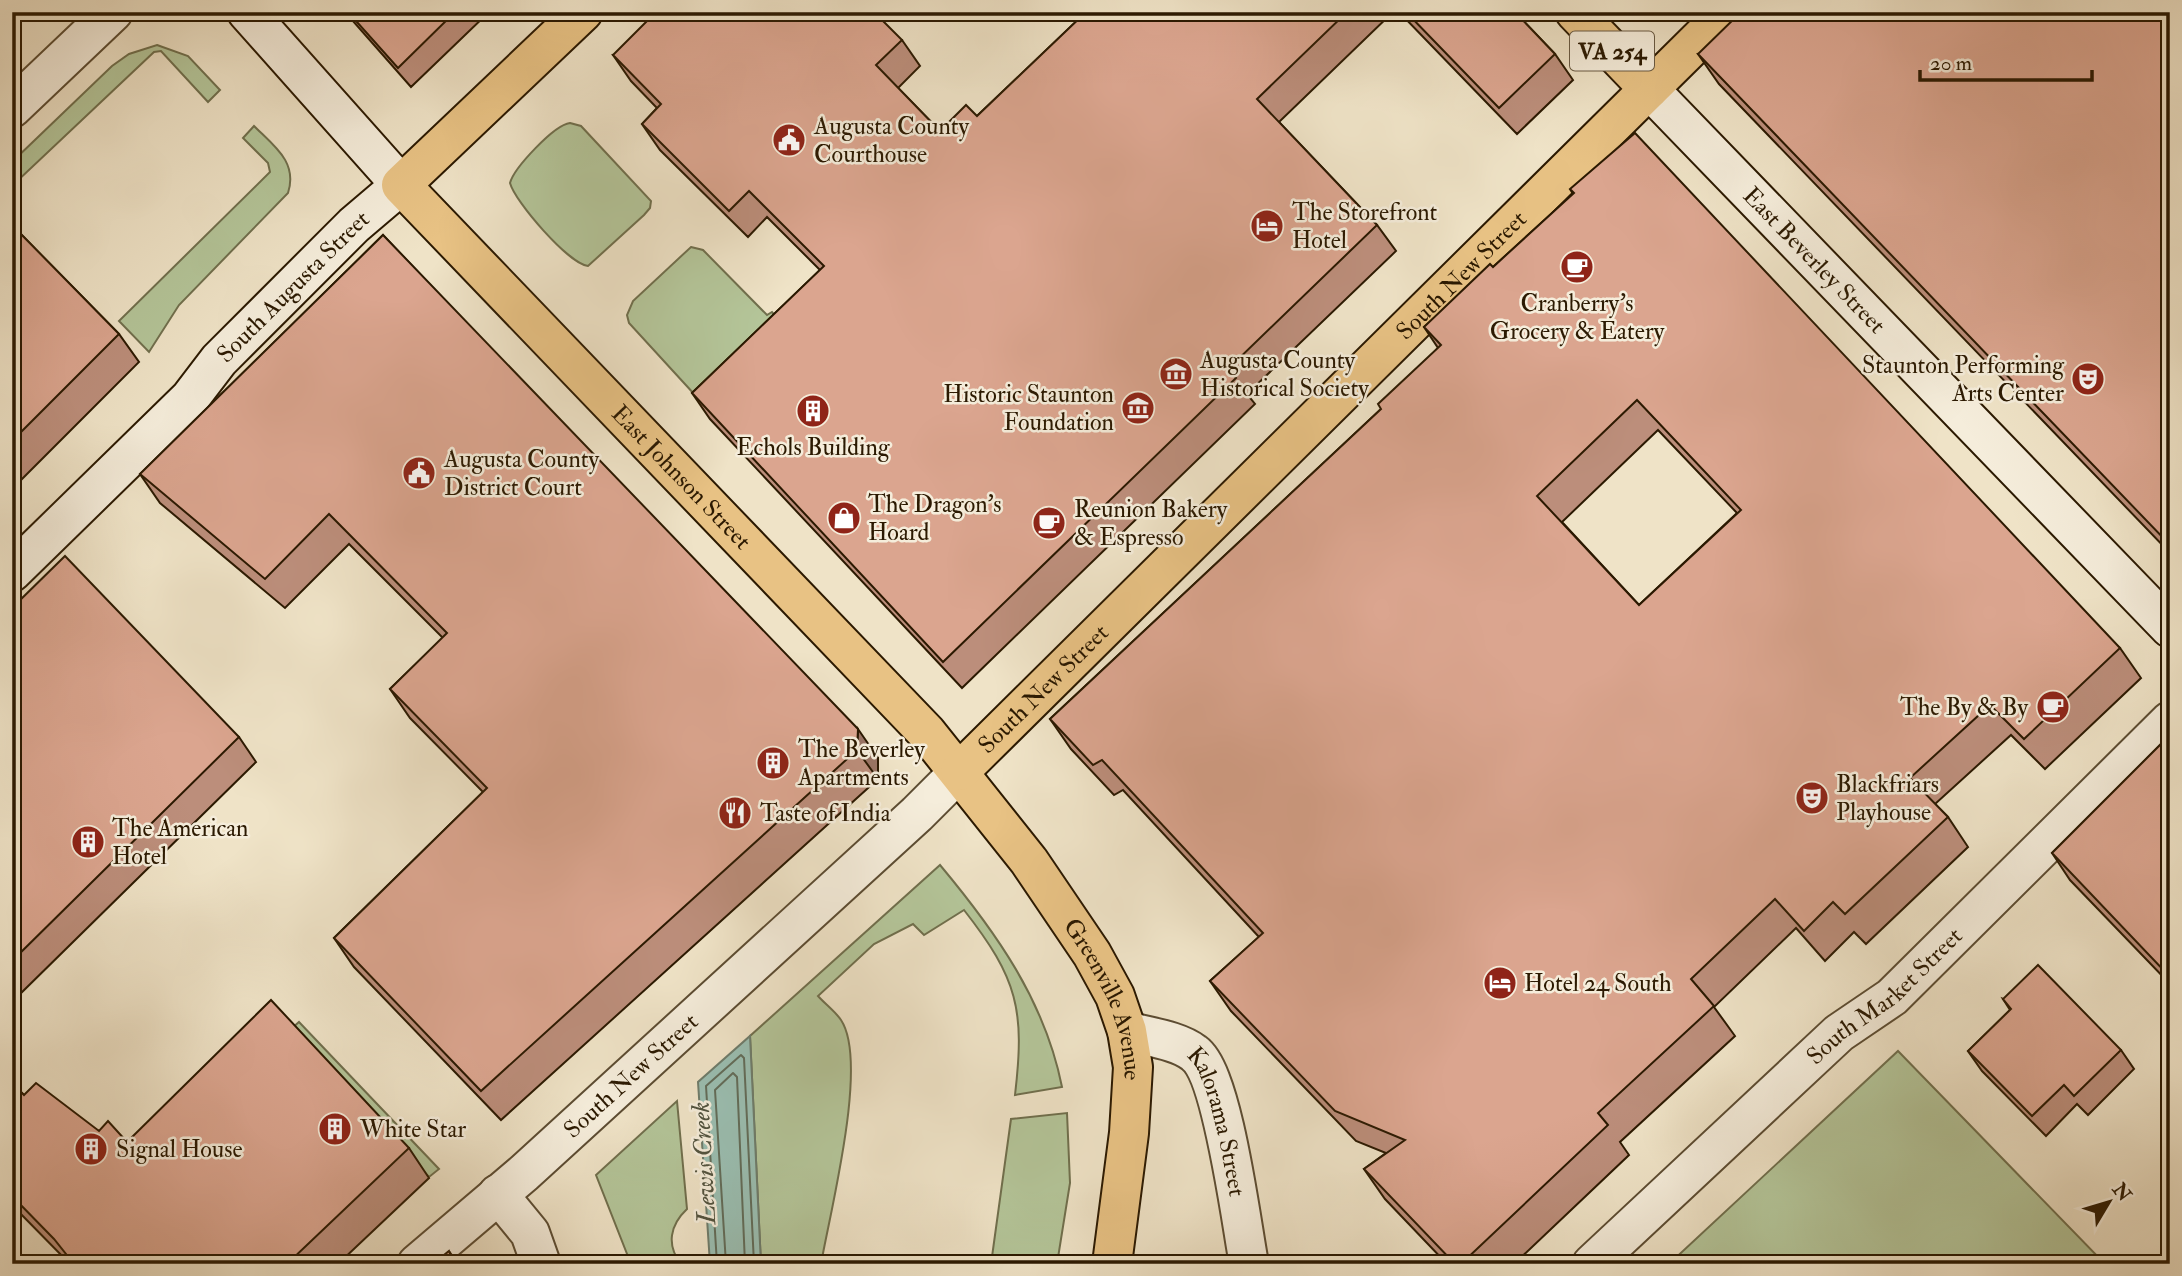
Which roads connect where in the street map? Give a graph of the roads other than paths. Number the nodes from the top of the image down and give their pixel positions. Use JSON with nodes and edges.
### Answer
{"nodes":[{"id":1,"x":113,"y":12,"type":"edge"},
{"id":2,"x":247,"y":12,"type":"edge"},
{"id":3,"x":583,"y":12,"type":"edge"},
{"id":4,"x":1575,"y":12,"type":"edge"},
{"id":5,"x":1727,"y":12,"type":"edge"},
{"id":6,"x":1649,"y":89,"type":"junction"},
{"id":7,"x":12,"y":108,"type":"edge"},
{"id":8,"x":401,"y":185,"type":"junction"},
{"id":9,"x":12,"y":572,"type":"edge"},
{"id":10,"x":2170,"y":628,"type":"edge"},
{"id":11,"x":2170,"y":721,"type":"edge"},
{"id":12,"x":960,"y":771,"type":"junction"},
{"id":13,"x":1128,"y":1031,"type":"junction"},
{"id":14,"x":498,"y":1194,"type":"junction"},
{"id":15,"x":416,"y":1264,"type":"edge"},
{"id":16,"x":541,"y":1264,"type":"edge"},
{"id":17,"x":1112,"y":1264,"type":"edge"},
{"id":18,"x":1249,"y":1264,"type":"edge"},
{"id":19,"x":1592,"y":1264,"type":"edge"}],
"edges":[{"from":1,"to":7,"type":"street"},
{"from":2,"to":8,"type":"street"},
{"from":3,"to":8,"type":"main road","name":"South Augusta Street"},
{"from":4,"to":6,"type":"main road","name":"East Beverley Street","number":"VA 254"},
{"from":5,"to":6,"type":"main road","name":"South New Street"},
{"from":6,"to":10,"type":"street","name":"East Beverley Street","number":"VA 254"},
{"from":6,"to":12,"type":"main road","name":"South New Street"},
{"from":8,"to":9,"type":"street","name":"South Augusta Street"},
{"from":8,"to":12,"type":"main road","name":"East Johnson Street"},
{"from":11,"to":19,"type":"street","name":"South Market Street"},
{"from":12,"to":13,"type":"main road","name":"Greenville Avenue"},
{"from":12,"to":14,"type":"street","name":"South New Street"},
{"from":13,"to":17,"type":"main road","name":"Greenville Avenue"},
{"from":13,"to":18,"type":"street","name":"Kalorama Street"},
{"from":14,"to":15,"type":"street","name":"South New Street"},
{"from":14,"to":16,"type":"street"}]}
